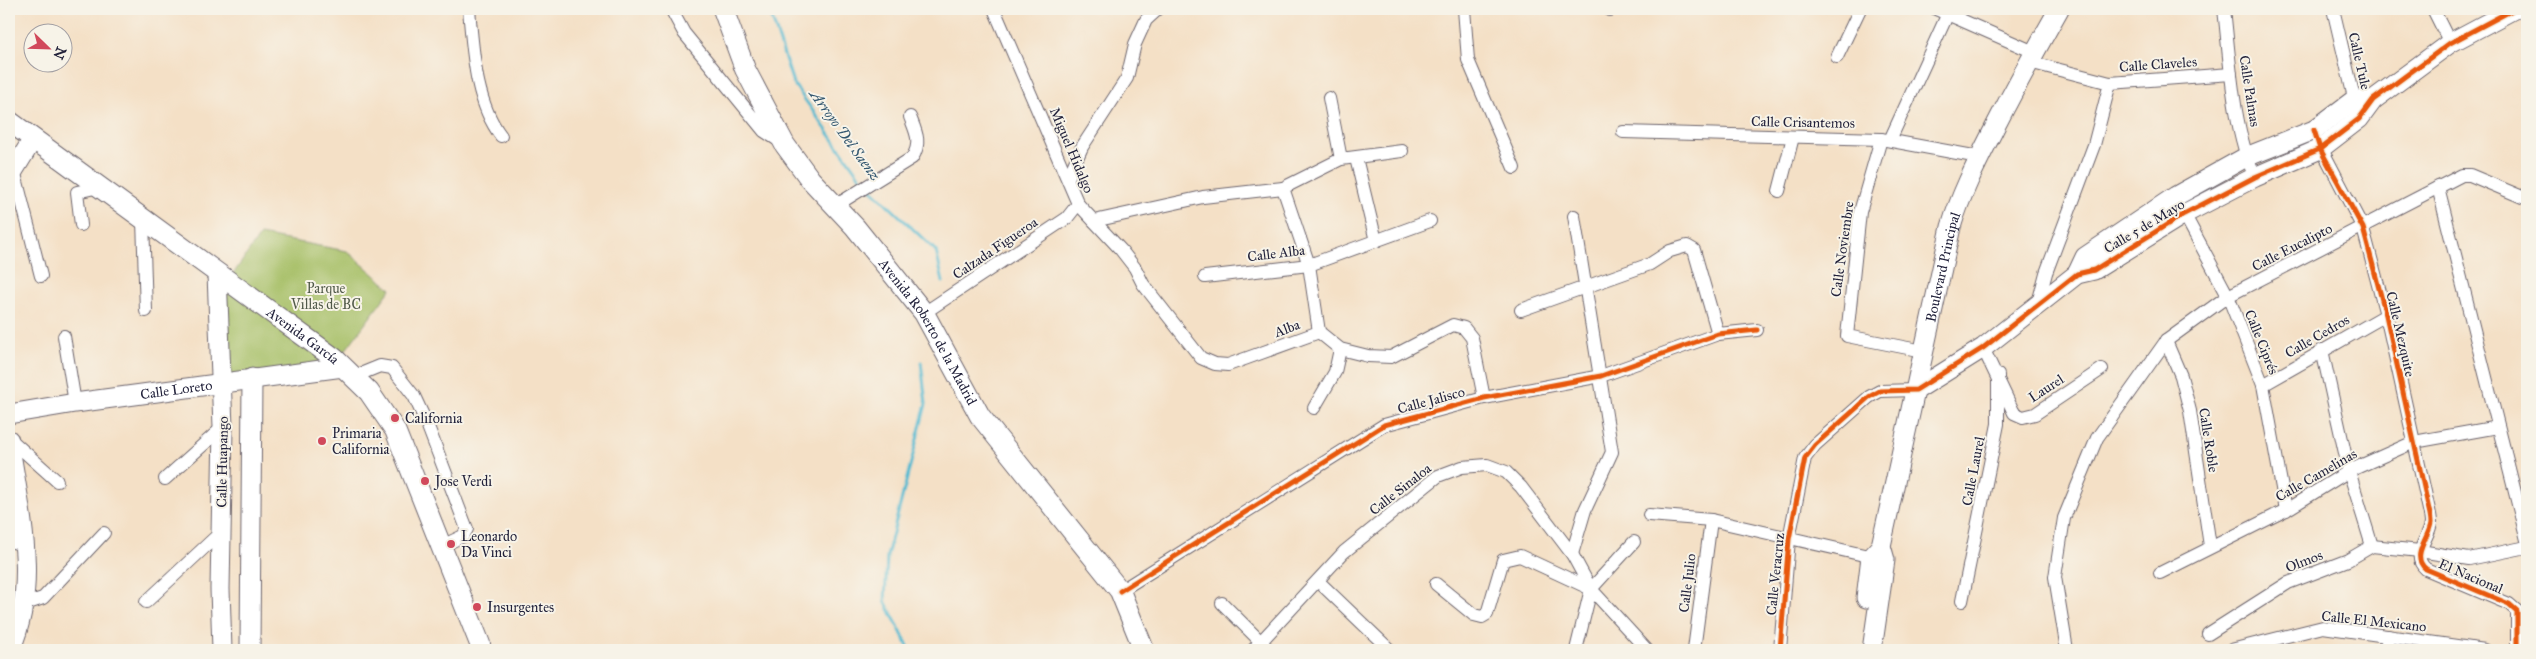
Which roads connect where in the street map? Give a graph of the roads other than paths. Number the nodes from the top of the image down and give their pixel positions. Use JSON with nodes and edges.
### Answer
{"nodes":[{"id":1,"x":469,"y":9,"type":"edge"},
{"id":2,"x":671,"y":9,"type":"edge"},
{"id":3,"x":723,"y":9,"type":"edge"},
{"id":4,"x":994,"y":9,"type":"edge"},
{"id":5,"x":1158,"y":9,"type":"edge"},
{"id":6,"x":1464,"y":9,"type":"edge"},
{"id":7,"x":1860,"y":9,"type":"edge"},
{"id":8,"x":2059,"y":9,"type":"edge"},
{"id":9,"x":2224,"y":9,"type":"edge"},
{"id":10,"x":2333,"y":9,"type":"edge"},
{"id":11,"x":2434,"y":9,"type":"edge"},
{"id":12,"x":2514,"y":9,"type":"edge"},
{"id":13,"x":1945,"y":10,"type":"edge"},
{"id":14,"x":2450,"y":43,"type":"junction"},
{"id":15,"x":1837,"y":57,"type":"dead end"},
{"id":16,"x":2031,"y":57,"type":"junction"},
{"id":17,"x":2231,"y":74,"type":"junction"},
{"id":18,"x":2110,"y":83,"type":"junction"},
{"id":19,"x":1329,"y":98,"type":"dead end"},
{"id":20,"x":2354,"y":100,"type":"junction"},
{"id":21,"x":2373,"y":100,"type":"junction"},
{"id":22,"x":910,"y":117,"type":"dead end"},
{"id":23,"x":2359,"y":119,"type":"junction"},
{"id":24,"x":9,"y":122,"type":"edge"},
{"id":25,"x":2314,"y":130,"type":"junction"},
{"id":26,"x":1623,"y":132,"type":"dead end"},
{"id":27,"x":501,"y":136,"type":"dead end"},
{"id":28,"x":1793,"y":137,"type":"junction"},
{"id":29,"x":33,"y":138,"type":"junction"},
{"id":30,"x":1885,"y":140,"type":"junction"},
{"id":31,"x":785,"y":145,"type":"junction"},
{"id":32,"x":2320,"y":149,"type":"junction"},
{"id":33,"x":1402,"y":151,"type":"dead end"},
{"id":34,"x":1979,"y":157,"type":"junction"},
{"id":35,"x":1356,"y":158,"type":"junction"},
{"id":36,"x":2246,"y":158,"type":"junction"},
{"id":37,"x":1341,"y":159,"type":"junction"},
{"id":38,"x":1514,"y":168,"type":"dead end"},
{"id":39,"x":11,"y":174,"type":"edge"},
{"id":40,"x":2255,"y":177,"type":"junction"},
{"id":41,"x":1068,"y":178,"type":"junction"},
{"id":42,"x":99,"y":186,"type":"junction"},
{"id":43,"x":2438,"y":187,"type":"junction"},
{"id":44,"x":1283,"y":188,"type":"junction"},
{"id":45,"x":1779,"y":191,"type":"dead end"},
{"id":46,"x":2176,"y":196,"type":"junction"},
{"id":47,"x":2527,"y":199,"type":"edge"},
{"id":48,"x":1078,"y":204,"type":"junction"},
{"id":49,"x":835,"y":206,"type":"junction"},
{"id":50,"x":2184,"y":214,"type":"junction"},
{"id":51,"x":1574,"y":216,"type":"dead end"},
{"id":52,"x":143,"y":220,"type":"junction"},
{"id":53,"x":1094,"y":221,"type":"junction"},
{"id":54,"x":1430,"y":221,"type":"dead end"},
{"id":55,"x":81,"y":225,"type":"dead end"},
{"id":56,"x":2363,"y":228,"type":"junction"},
{"id":57,"x":1376,"y":241,"type":"junction"},
{"id":58,"x":1310,"y":265,"type":"junction"},
{"id":59,"x":217,"y":274,"type":"junction"},
{"id":60,"x":2077,"y":274,"type":"junction"},
{"id":61,"x":41,"y":276,"type":"dead end"},
{"id":62,"x":1205,"y":277,"type":"dead end"},
{"id":63,"x":1586,"y":285,"type":"junction"},
{"id":64,"x":2228,"y":296,"type":"junction"},
{"id":65,"x":2038,"y":303,"type":"junction"},
{"id":66,"x":1521,"y":310,"type":"dead end"},
{"id":67,"x":146,"y":311,"type":"dead end"},
{"id":68,"x":924,"y":313,"type":"junction"},
{"id":69,"x":2386,"y":315,"type":"junction"},
{"id":70,"x":1757,"y":330,"type":"dead end"},
{"id":71,"x":1319,"y":332,"type":"junction"},
{"id":72,"x":1718,"y":334,"type":"junction"},
{"id":73,"x":64,"y":336,"type":"dead end"},
{"id":74,"x":2166,"y":341,"type":"junction"},
{"id":75,"x":1982,"y":348,"type":"junction"},
{"id":76,"x":1340,"y":349,"type":"junction"},
{"id":77,"x":2322,"y":350,"type":"junction"},
{"id":78,"x":1923,"y":351,"type":"junction"},
{"id":79,"x":1201,"y":358,"type":"joint"},
{"id":80,"x":2102,"y":369,"type":"dead end"},
{"id":81,"x":348,"y":372,"type":"junction"},
{"id":82,"x":1998,"y":375,"type":"junction"},
{"id":83,"x":1602,"y":376,"type":"junction"},
{"id":84,"x":252,"y":378,"type":"junction"},
{"id":85,"x":221,"y":384,"type":"junction"},
{"id":86,"x":2263,"y":385,"type":"junction"},
{"id":87,"x":1916,"y":390,"type":"junction"},
{"id":88,"x":1484,"y":398,"type":"junction"},
{"id":89,"x":75,"y":403,"type":"junction"},
{"id":90,"x":1314,"y":408,"type":"dead end"},
{"id":91,"x":9,"y":414,"type":"edge"},
{"id":92,"x":223,"y":427,"type":"junction"},
{"id":93,"x":2498,"y":427,"type":"junction"},
{"id":94,"x":9,"y":439,"type":"edge"},
{"id":95,"x":2414,"y":442,"type":"junction"},
{"id":96,"x":2349,"y":471,"type":"junction"},
{"id":97,"x":165,"y":479,"type":"dead end"},
{"id":98,"x":57,"y":481,"type":"dead end"},
{"id":99,"x":2286,"y":510,"type":"junction"},
{"id":100,"x":1650,"y":515,"type":"dead end"},
{"id":101,"x":1711,"y":520,"type":"junction"},
{"id":102,"x":221,"y":532,"type":"junction"},
{"id":103,"x":104,"y":533,"type":"dead end"},
{"id":104,"x":1789,"y":540,"type":"junction"},
{"id":105,"x":2527,"y":540,"type":"edge"},
{"id":106,"x":1634,"y":542,"type":"dead end"},
{"id":107,"x":16,"y":543,"type":"edge"},
{"id":108,"x":442,"y":546,"type":"junction"},
{"id":109,"x":2210,"y":546,"type":"junction"},
{"id":110,"x":2372,"y":546,"type":"junction"},
{"id":111,"x":2527,"y":547,"type":"edge"},
{"id":112,"x":2420,"y":551,"type":"junction"},
{"id":113,"x":1572,"y":554,"type":"junction"},
{"id":114,"x":1879,"y":554,"type":"junction"},
{"id":115,"x":2160,"y":573,"type":"dead end"},
{"id":116,"x":1318,"y":582,"type":"junction"},
{"id":117,"x":1436,"y":584,"type":"dead end"},
{"id":118,"x":1591,"y":589,"type":"junction"},
{"id":119,"x":1120,"y":591,"type":"junction"},
{"id":120,"x":1962,"y":601,"type":"dead end"},
{"id":121,"x":146,"y":602,"type":"dead end"},
{"id":122,"x":25,"y":604,"type":"junction"},
{"id":123,"x":1222,"y":604,"type":"dead end"},
{"id":124,"x":2208,"y":634,"type":"dead end"},
{"id":125,"x":2388,"y":636,"type":"junction"},
{"id":126,"x":1261,"y":647,"type":"edge"},
{"id":127,"x":220,"y":648,"type":"edge"},
{"id":128,"x":480,"y":648,"type":"edge"},
{"id":129,"x":10,"y":650,"type":"edge"},
{"id":130,"x":250,"y":650,"type":"edge"},
{"id":131,"x":1144,"y":650,"type":"edge"},
{"id":132,"x":1390,"y":650,"type":"edge"},
{"id":133,"x":1576,"y":650,"type":"edge"},
{"id":134,"x":1647,"y":650,"type":"edge"},
{"id":135,"x":1694,"y":650,"type":"edge"},
{"id":136,"x":1780,"y":650,"type":"edge"},
{"id":137,"x":1859,"y":650,"type":"edge"},
{"id":138,"x":1872,"y":650,"type":"edge"},
{"id":139,"x":2067,"y":650,"type":"edge"},
{"id":140,"x":2231,"y":650,"type":"edge"},
{"id":141,"x":2386,"y":650,"type":"edge"},
{"id":142,"x":2485,"y":650,"type":"edge"},
{"id":143,"x":2517,"y":650,"type":"edge"}],
"edges":[{"from":1,"to":27,"type":"street"},
{"from":2,"to":31,"type":"street"},
{"from":3,"to":31,"type":"main road","name":"Avenida Roberto de la Madrid"},
{"from":4,"to":41,"type":"street","name":"Miguel Hidalgo"},
{"from":5,"to":41,"type":"street"},
{"from":6,"to":38,"type":"street"},
{"from":7,"to":15,"type":"street"},
{"from":8,"to":16,"type":"street","name":"Boulevard Principal"},
{"from":9,"to":17,"type":"street","name":"Calle Palmas"},
{"from":10,"to":20,"type":"street","name":"Calle Tule"},
{"from":11,"to":14,"type":"street"},
{"from":12,"to":14,"type":"street","name":"Calle 5 de Mayo"},
{"from":13,"to":16,"type":"street","name":"Calle Claveles"},
{"from":13,"to":30,"type":"street","name":"Calle Noviembre"},
{"from":14,"to":21,"type":"street","name":"Calle 5 de Mayo"},
{"from":16,"to":18,"type":"street","name":"Calle Claveles"},
{"from":16,"to":34,"type":"street","name":"Boulevard Principal"},
{"from":17,"to":18,"type":"street","name":"Calle Claveles"},
{"from":17,"to":36,"type":"street","name":"Calle Palmas"},
{"from":18,"to":65,"type":"street"},
{"from":19,"to":37,"type":"street"},
{"from":20,"to":21,"type":"street"},
{"from":20,"to":23,"type":"street","name":"Calle Tule"},
{"from":20,"to":25,"type":"street","name":"Calle 5 de Mayo"},
{"from":21,"to":23,"type":"street","name":"Calle 5 de Mayo"},
{"from":22,"to":49,"type":"street"},
{"from":23,"to":32,"type":"street","name":"Calle 5 de Mayo"},
{"from":24,"to":29,"type":"main road","name":"Avenida García"},
{"from":25,"to":32,"type":"street","name":"Calle Mezquite"},
{"from":25,"to":36,"type":"street","name":"Calle 5 de Mayo"},
{"from":26,"to":28,"type":"street","name":"Calle Crisantemos"},
{"from":28,"to":30,"type":"street","name":"Calle Crisantemos"},
{"from":28,"to":45,"type":"street"},
{"from":29,"to":39,"type":"street"},
{"from":29,"to":42,"type":"main road","name":"Avenida García"},
{"from":30,"to":34,"type":"street","name":"Calle Crisantemos"},
{"from":30,"to":78,"type":"street","name":"Calle Noviembre"},
{"from":31,"to":49,"type":"main road","name":"Avenida Roberto de la Madrid"},
{"from":32,"to":40,"type":"street","name":"Calle 5 de Mayo"},
{"from":32,"to":56,"type":"street","name":"Calle Mezquite"},
{"from":33,"to":35,"type":"street"},
{"from":34,"to":78,"type":"street","name":"Boulevard Principal"},
{"from":35,"to":37,"type":"street"},
{"from":35,"to":57,"type":"street"},
{"from":36,"to":40,"type":"street","name":"Calle Palmas"},
{"from":36,"to":46,"type":"street","name":"Calle 5 de Mayo"},
{"from":37,"to":44,"type":"street"},
{"from":39,"to":61,"type":"street"},
{"from":40,"to":50,"type":"street","name":"Calle 5 de Mayo"},
{"from":41,"to":48,"type":"street","name":"Miguel Hidalgo"},
{"from":42,"to":52,"type":"main road","name":"Avenida García"},
{"from":42,"to":55,"type":"street"},
{"from":43,"to":47,"type":"street","name":"Calle Eucalipto"},
{"from":43,"to":56,"type":"street","name":"Calle Eucalipto"},
{"from":43,"to":93,"type":"street"},
{"from":44,"to":53,"type":"street"},
{"from":44,"to":58,"type":"street","name":"Alba"},
{"from":46,"to":50,"type":"street","name":"Calle Ciprés"},
{"from":46,"to":60,"type":"street","name":"Calle 5 de Mayo"},
{"from":48,"to":53,"type":"street","name":"Miguel Hidalgo"},
{"from":48,"to":68,"type":"street","name":"Calzada Figueroa"},
{"from":49,"to":68,"type":"main road","name":"Avenida Roberto de la Madrid"},
{"from":50,"to":60,"type":"street","name":"Calle 5 de Mayo"},
{"from":50,"to":64,"type":"street","name":"Calle Ciprés"},
{"from":51,"to":63,"type":"street"},
{"from":52,"to":59,"type":"main road","name":"Avenida García"},
{"from":52,"to":67,"type":"street"},
{"from":53,"to":79,"type":"street","name":"Miguel Hidalgo"},
{"from":54,"to":57,"type":"street","name":"Calle Alba"},
{"from":56,"to":64,"type":"street","name":"Calle Eucalipto"},
{"from":56,"to":69,"type":"street","name":"Calle Mezquite"},
{"from":57,"to":58,"type":"street","name":"Calle Alba"},
{"from":58,"to":62,"type":"street","name":"Calle Alba"},
{"from":58,"to":71,"type":"street","name":"Alba"},
{"from":59,"to":81,"type":"main road","name":"Avenida García"},
{"from":59,"to":85,"type":"street","name":"Calle Huapango"},
{"from":60,"to":65,"type":"street","name":"Calle 5 de Mayo"},
{"from":63,"to":66,"type":"street"},
{"from":63,"to":72,"type":"street"},
{"from":63,"to":83,"type":"street"},
{"from":64,"to":74,"type":"street","name":"Calle Eucalipto"},
{"from":64,"to":86,"type":"street","name":"Calle Ciprés"},
{"from":65,"to":75,"type":"street","name":"Calle 5 de Mayo"},
{"from":68,"to":119,"type":"main road","name":"Avenida Roberto de la Madrid"},
{"from":69,"to":77,"type":"street","name":"Calle Cedros"},
{"from":69,"to":95,"type":"street","name":"Calle Mezquite"},
{"from":70,"to":72,"type":"street","name":"Calle Jalisco"},
{"from":71,"to":76,"type":"street"},
{"from":71,"to":79,"type":"street","name":"Alba"},
{"from":72,"to":83,"type":"street","name":"Calle Jalisco"},
{"from":73,"to":89,"type":"street"},
{"from":74,"to":109,"type":"street","name":"Calle Roble"},
{"from":74,"to":139,"type":"street","name":"Calle Eucalipto"},
{"from":75,"to":82,"type":"street"},
{"from":75,"to":87,"type":"street","name":"Calle 5 de Mayo"},
{"from":76,"to":88,"type":"street"},
{"from":76,"to":90,"type":"street"},
{"from":77,"to":86,"type":"street","name":"Calle Cedros"},
{"from":77,"to":96,"type":"street"},
{"from":78,"to":87,"type":"street","name":"Boulevard Principal"},
{"from":80,"to":82,"type":"street","name":"Laurel"},
{"from":81,"to":84,"type":"street","name":"Calle Loreto"},
{"from":81,"to":108,"type":"main road","name":"Avenida García"},
{"from":81,"to":108,"type":"street"},
{"from":82,"to":120,"type":"street","name":"Calle Laurel"},
{"from":83,"to":88,"type":"street","name":"Calle Jalisco"},
{"from":83,"to":113,"type":"street"},
{"from":84,"to":85,"type":"street","name":"Calle Loreto"},
{"from":84,"to":130,"type":"street","name":"Calle Huapango"},
{"from":85,"to":89,"type":"street","name":"Calle Loreto"},
{"from":85,"to":92,"type":"street","name":"Calle Huapango"},
{"from":86,"to":99,"type":"street","name":"Calle Ciprés"},
{"from":87,"to":104,"type":"street","name":"Calle Veracruz"},
{"from":87,"to":114,"type":"street","name":"Boulevard Principal"},
{"from":88,"to":119,"type":"street","name":"Calle Jalisco"},
{"from":89,"to":91,"type":"street","name":"Calle Loreto"},
{"from":92,"to":97,"type":"street"},
{"from":92,"to":102,"type":"street","name":"Calle Huapango"},
{"from":93,"to":95,"type":"street","name":"Calle Camelinas"},
{"from":93,"to":105,"type":"street"},
{"from":94,"to":98,"type":"street"},
{"from":94,"to":107,"type":"street"},
{"from":95,"to":96,"type":"street","name":"Calle Camelinas"},
{"from":95,"to":112,"type":"street","name":"Calle Mezquite"},
{"from":96,"to":99,"type":"street","name":"Calle Camelinas"},
{"from":96,"to":110,"type":"street"},
{"from":99,"to":109,"type":"street","name":"Calle Camelinas"},
{"from":100,"to":101,"type":"street"},
{"from":101,"to":104,"type":"street"},
{"from":101,"to":135,"type":"street","name":"Calle Julio"},
{"from":102,"to":121,"type":"street"},
{"from":102,"to":127,"type":"street","name":"Calle Huapango"},
{"from":103,"to":122,"type":"street"},
{"from":104,"to":114,"type":"street"},
{"from":104,"to":136,"type":"street","name":"Calle Veracruz"},
{"from":106,"to":118,"type":"street"},
{"from":107,"to":122,"type":"street"},
{"from":108,"to":128,"type":"main road","name":"Avenida García"},
{"from":109,"to":115,"type":"street","name":"Calle Camelinas"},
{"from":110,"to":112,"type":"street"},
{"from":110,"to":124,"type":"street","name":"Olmos"},
{"from":111,"to":112,"type":"street","name":"El Nacional"},
{"from":112,"to":143,"type":"street","name":"El Nacional"},
{"from":113,"to":116,"type":"street","name":"Calle Sinaloa"},
{"from":113,"to":118,"type":"street","name":"Calle Sinaloa"},
{"from":114,"to":137,"type":"street","name":"Boulevard Principal"},
{"from":114,"to":138,"type":"street","name":"Boulevard Principal"},
{"from":116,"to":126,"type":"street","name":"Calle Sinaloa"},
{"from":116,"to":132,"type":"street"},
{"from":117,"to":118,"type":"street"},
{"from":118,"to":133,"type":"street"},
{"from":118,"to":134,"type":"street","name":"Calle Sinaloa"},
{"from":119,"to":131,"type":"main road","name":"Avenida Roberto de la Madrid"},
{"from":122,"to":129,"type":"street"},
{"from":123,"to":126,"type":"street"},
{"from":125,"to":140,"type":"street","name":"Calle El Mexicano"},
{"from":125,"to":141,"type":"street"},
{"from":125,"to":142,"type":"street","name":"Calle El Mexicano"}]}
